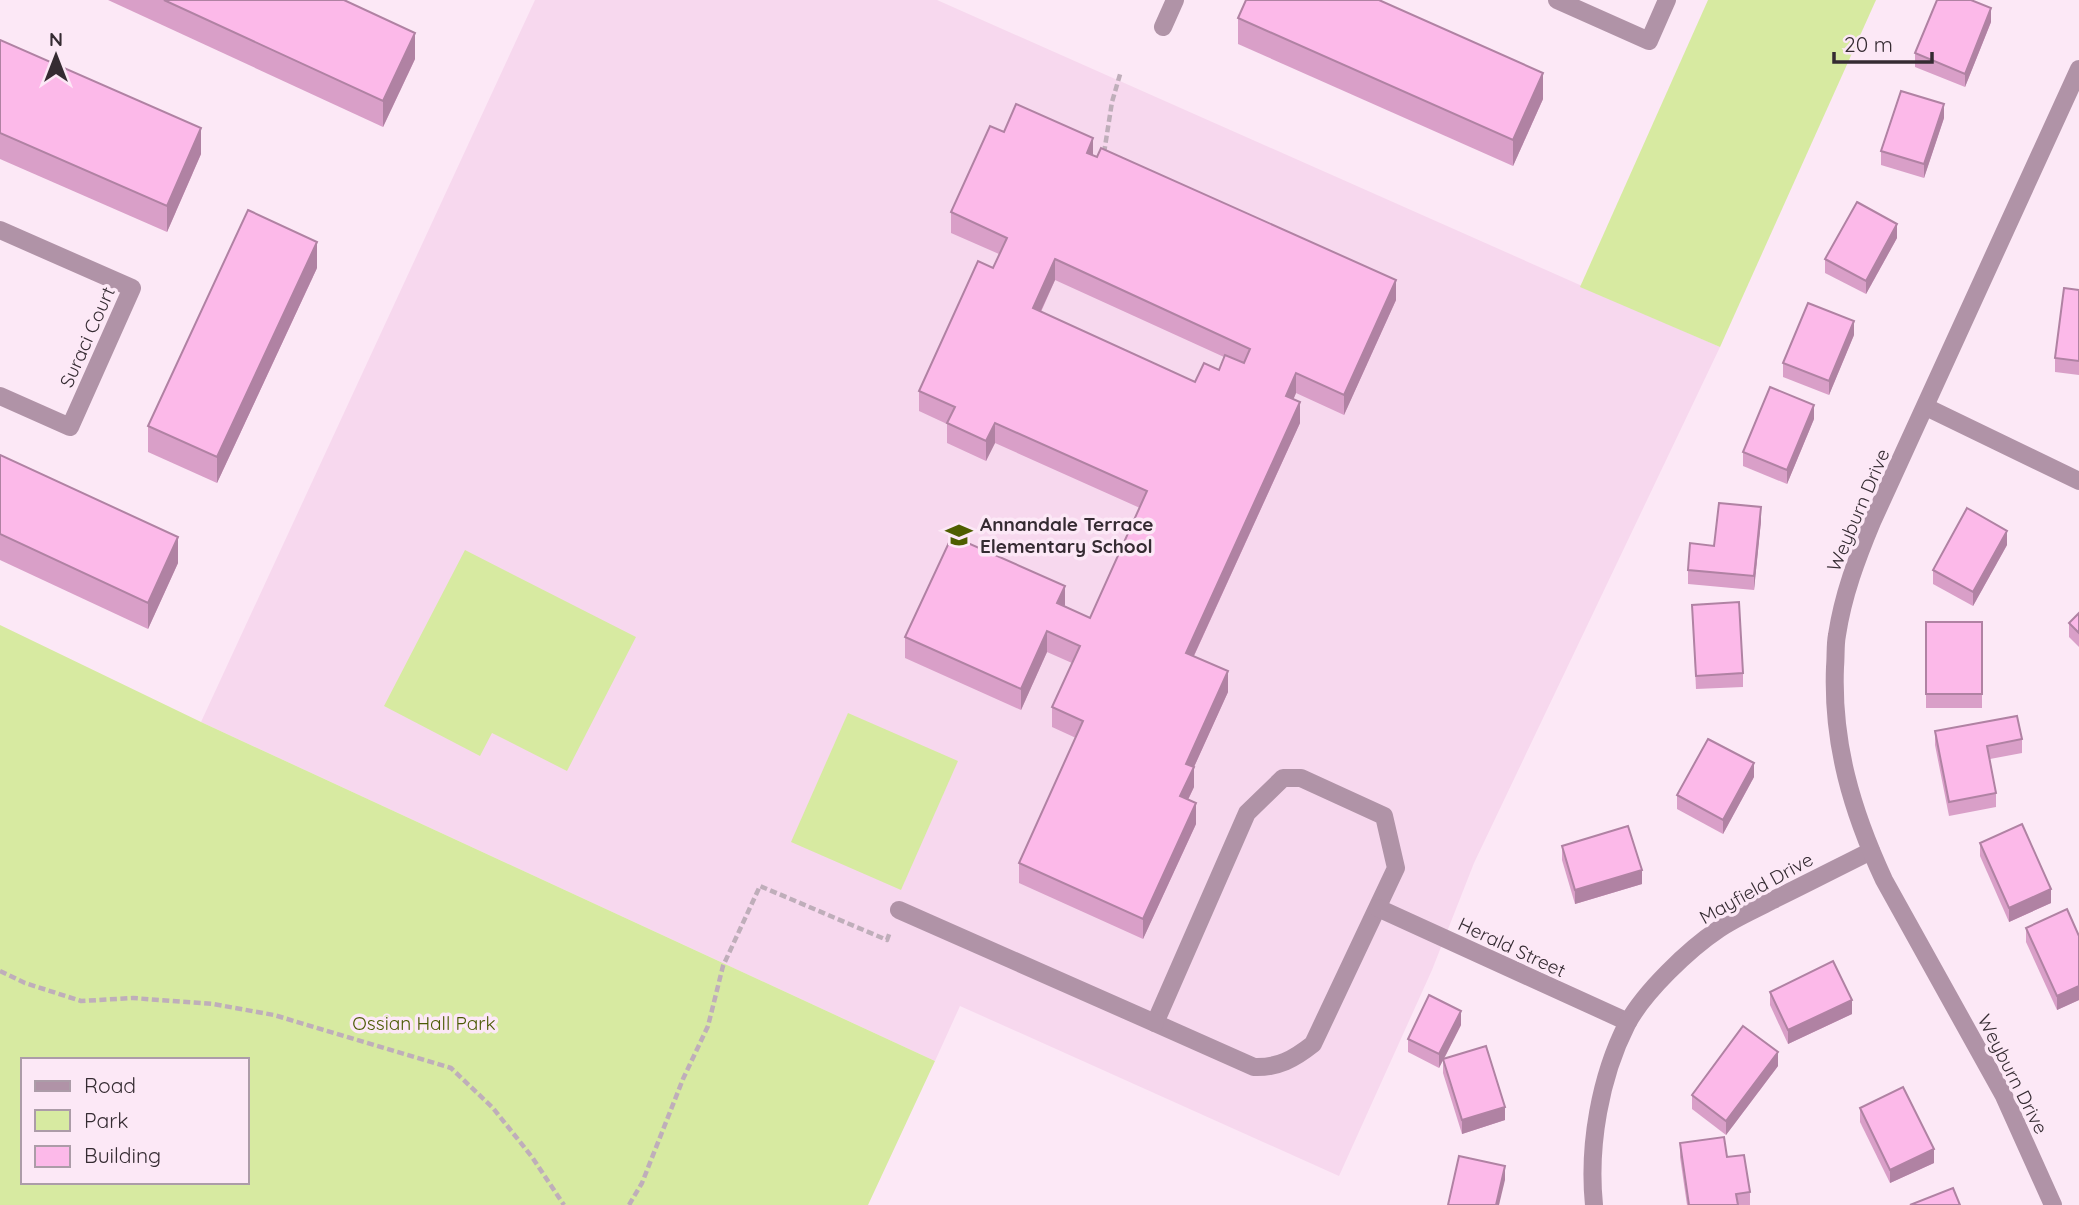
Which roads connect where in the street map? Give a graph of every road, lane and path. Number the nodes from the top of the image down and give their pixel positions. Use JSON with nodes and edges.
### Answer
{"nodes":[{"id":1,"x":1175,"y":0,"type":"edge"},
{"id":2,"x":1557,"y":0,"type":"edge"},
{"id":3,"x":1667,"y":0,"type":"edge"},
{"id":4,"x":1163,"y":27,"type":"dead end"},
{"id":5,"x":2079,"y":69,"type":"edge"},
{"id":6,"x":1121,"y":71,"type":"dead end"},
{"id":7,"x":1103,"y":157,"type":"edge"},
{"id":8,"x":0,"y":230,"type":"edge"},
{"id":9,"x":0,"y":396,"type":"edge"},
{"id":10,"x":1926,"y":407,"type":"junction"},
{"id":11,"x":2079,"y":481,"type":"edge"},
{"id":12,"x":1871,"y":851,"type":"junction"},
{"id":13,"x":1378,"y":908,"type":"junction"},
{"id":14,"x":900,"y":909,"type":"joint"},
{"id":15,"x":0,"y":971,"type":"edge"},
{"id":16,"x":1628,"y":1022,"type":"junction"},
{"id":17,"x":1155,"y":1023,"type":"junction"},
{"id":18,"x":564,"y":1205,"type":"edge"},
{"id":19,"x":629,"y":1205,"type":"edge"},
{"id":20,"x":1594,"y":1205,"type":"edge"},
{"id":21,"x":2053,"y":1205,"type":"edge"}],
"edges":[{"from":1,"to":4,"type":"street"},
{"from":2,"to":3,"type":"street"},
{"from":5,"to":10,"type":"street","name":"Weyburn Drive"},
{"from":6,"to":7,"type":"path"},
{"from":8,"to":9,"type":"street","name":"Suraci Court"},
{"from":10,"to":11,"type":"street"},
{"from":10,"to":12,"type":"street","name":"Weyburn Drive"},
{"from":12,"to":16,"type":"street","name":"Mayfield Drive"},
{"from":12,"to":21,"type":"street","name":"Weyburn Drive"},
{"from":13,"to":16,"type":"street","name":"Herald Street"},
{"from":13,"to":17,"type":"street"},
{"from":13,"to":17,"type":"street"},
{"from":14,"to":17,"type":"street"},
{"from":14,"to":19,"type":"path"},
{"from":15,"to":18,"type":"path"},
{"from":16,"to":20,"type":"street","name":"Mayfield Drive"}]}
